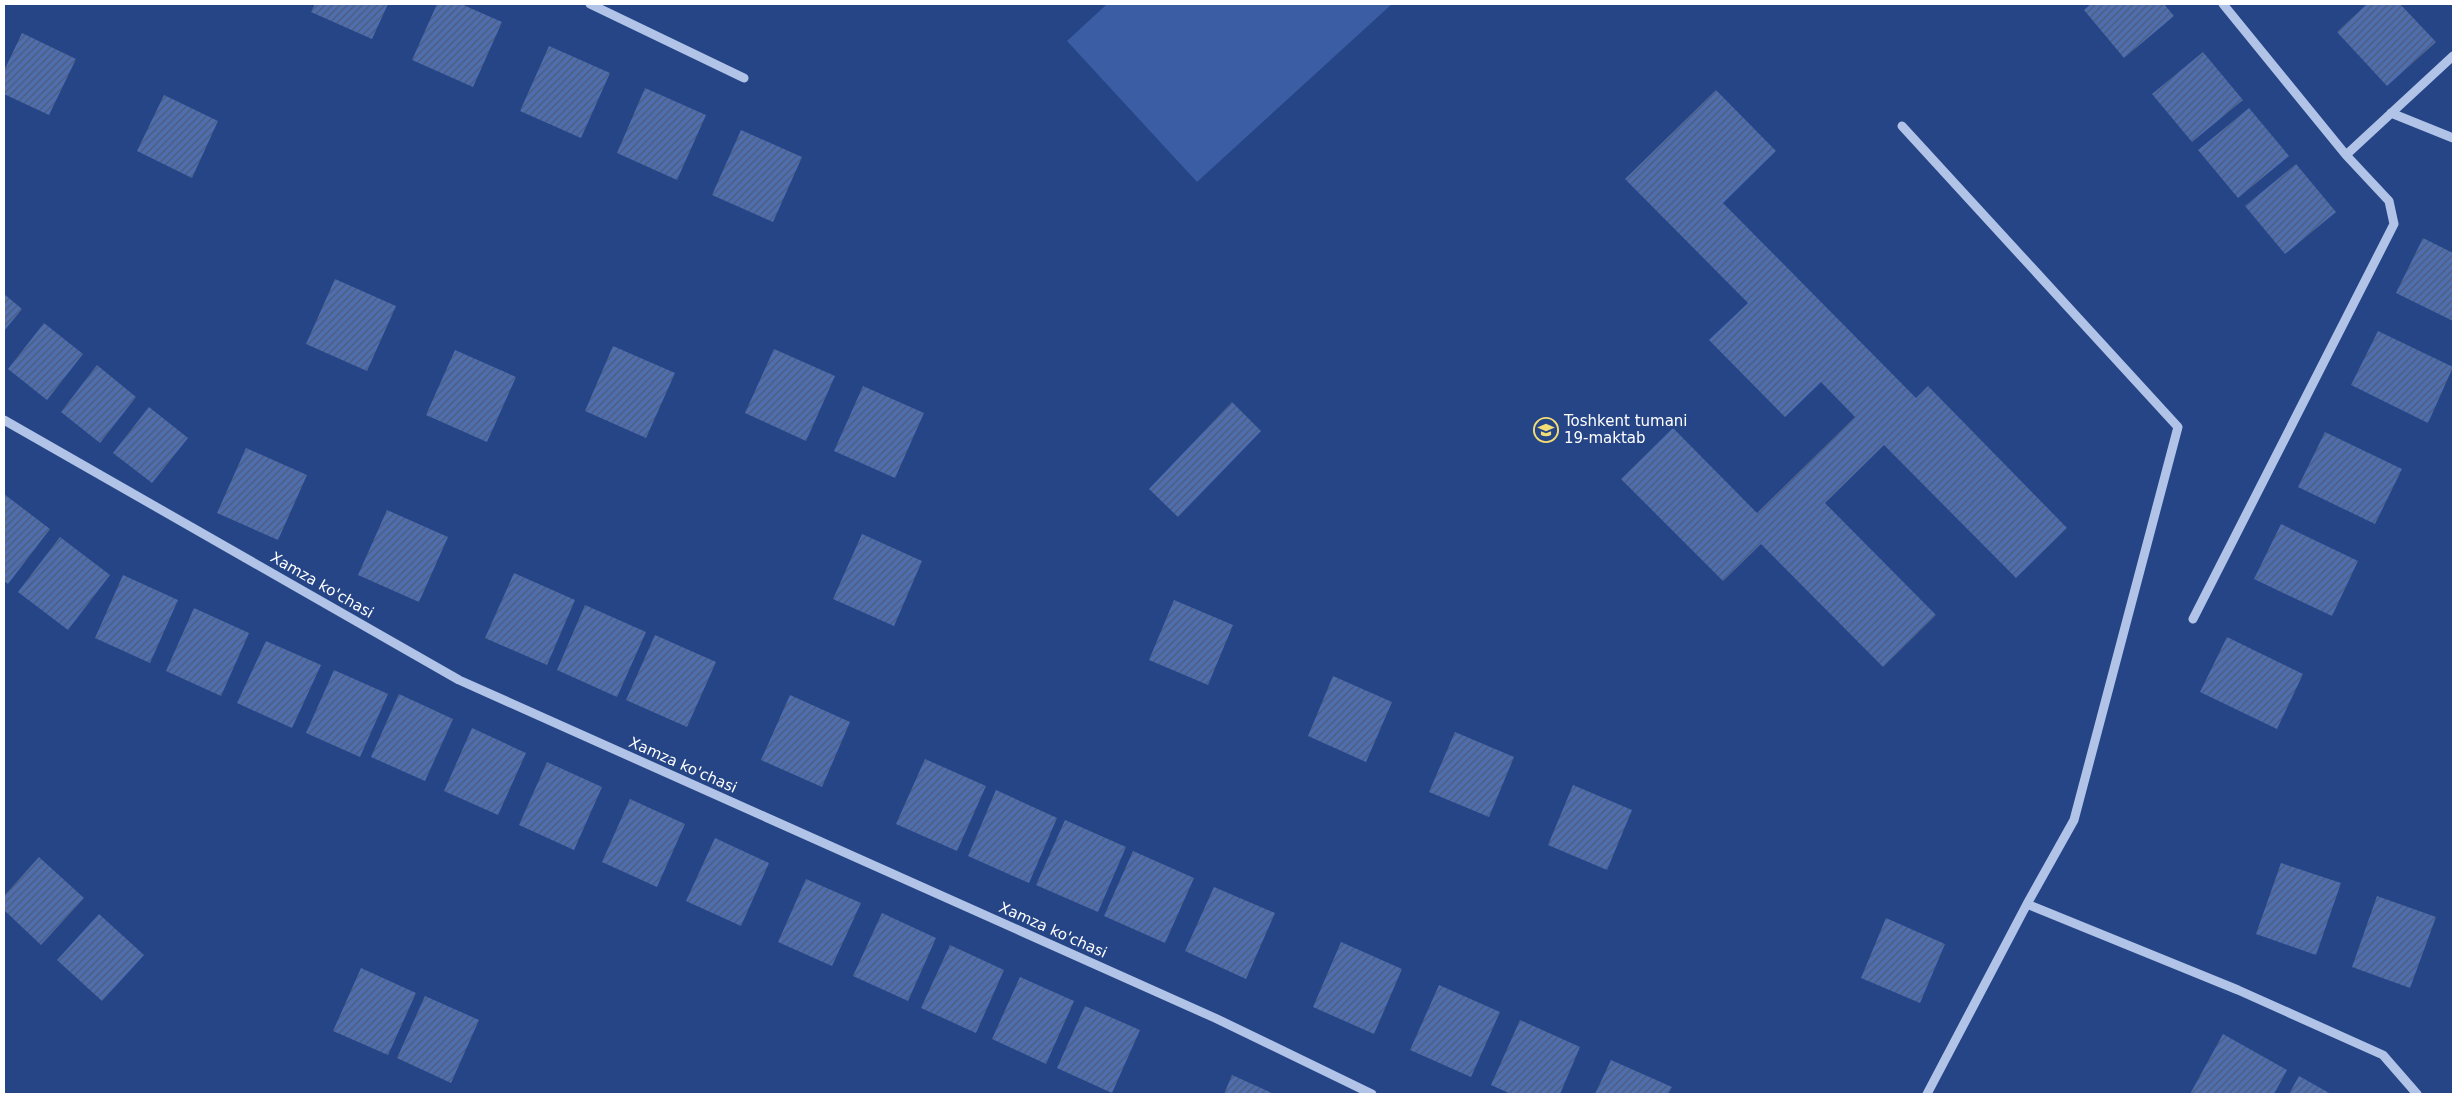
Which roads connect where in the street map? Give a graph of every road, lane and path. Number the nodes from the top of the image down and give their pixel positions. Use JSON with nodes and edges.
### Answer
{"nodes":[{"id":1,"x":590,"y":4,"type":"edge"},
{"id":2,"x":2223,"y":4,"type":"edge"},
{"id":3,"x":2453,"y":56,"type":"edge"},
{"id":4,"x":744,"y":78,"type":"dead end"},
{"id":5,"x":2391,"y":113,"type":"junction"},
{"id":6,"x":1902,"y":126,"type":"dead end"},
{"id":7,"x":2453,"y":138,"type":"edge"},
{"id":8,"x":2346,"y":155,"type":"junction"},
{"id":9,"x":4,"y":420,"type":"edge"},
{"id":10,"x":2193,"y":619,"type":"dead end"},
{"id":11,"x":2027,"y":904,"type":"junction"},
{"id":12,"x":1372,"y":1094,"type":"edge"},
{"id":13,"x":1927,"y":1094,"type":"edge"},
{"id":14,"x":2417,"y":1094,"type":"edge"}],
"edges":[{"from":1,"to":4,"type":"street"},
{"from":2,"to":8,"type":"street"},
{"from":3,"to":5,"type":"street"},
{"from":5,"to":7,"type":"street"},
{"from":5,"to":8,"type":"street"},
{"from":6,"to":11,"type":"street"},
{"from":8,"to":10,"type":"street"},
{"from":9,"to":12,"type":"street","name":"Xamza ko'chasi"},
{"from":11,"to":13,"type":"street"},
{"from":11,"to":14,"type":"street"}]}
